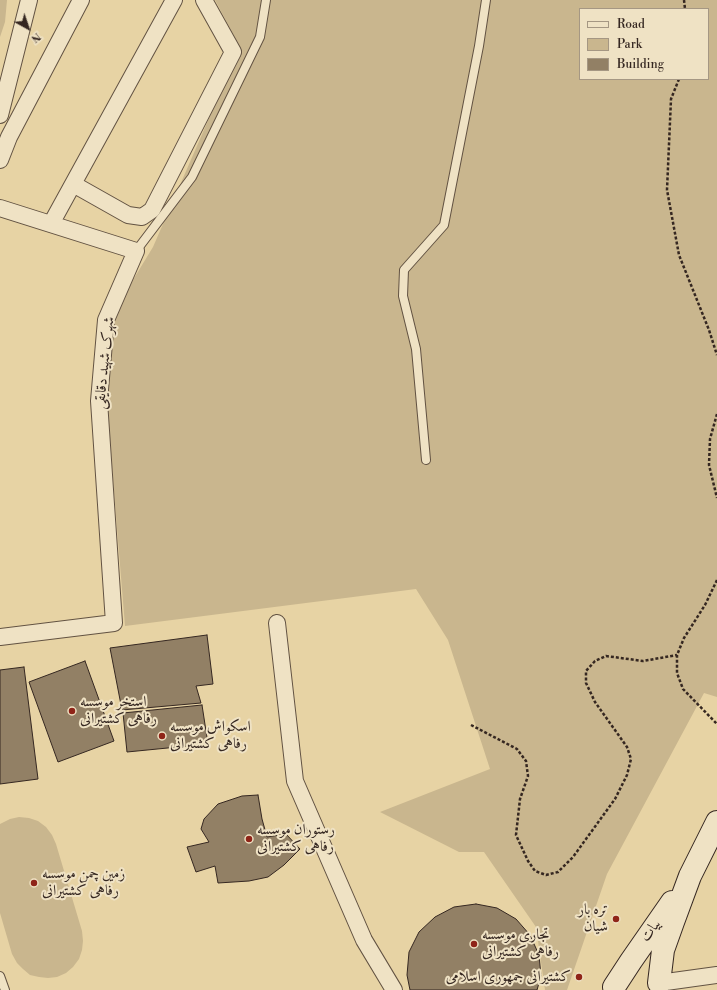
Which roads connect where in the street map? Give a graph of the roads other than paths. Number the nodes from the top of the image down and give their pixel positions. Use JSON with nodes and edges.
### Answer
{"nodes":[{"id":1,"x":29,"y":0,"type":"edge"},
{"id":2,"x":81,"y":0,"type":"edge"},
{"id":3,"x":174,"y":0,"type":"edge"},
{"id":4,"x":204,"y":0,"type":"edge"},
{"id":5,"x":266,"y":0,"type":"edge"},
{"id":6,"x":486,"y":0,"type":"edge"},
{"id":7,"x":0,"y":115,"type":"edge"},
{"id":8,"x":0,"y":160,"type":"edge"},
{"id":9,"x":73,"y":184,"type":"junction"},
{"id":10,"x":0,"y":208,"type":"edge"},
{"id":11,"x":51,"y":224,"type":"junction"},
{"id":12,"x":136,"y":251,"type":"junction"},
{"id":13,"x":426,"y":460,"type":"dead end"},
{"id":14,"x":277,"y":623,"type":"dead end"},
{"id":15,"x":0,"y":636,"type":"edge"},
{"id":16,"x":717,"y":822,"type":"edge"},
{"id":17,"x":690,"y":876,"type":"junction"},
{"id":18,"x":717,"y":975,"type":"edge"},
{"id":19,"x":0,"y":976,"type":"edge"},
{"id":20,"x":658,"y":987,"type":"edge"},
{"id":21,"x":613,"y":989,"type":"edge"},
{"id":22,"x":5,"y":990,"type":"edge"},
{"id":23,"x":393,"y":990,"type":"edge"}],
"edges":[{"from":1,"to":7,"type":"street"},
{"from":2,"to":8,"type":"street"},
{"from":3,"to":9,"type":"street"},
{"from":4,"to":9,"type":"street"},
{"from":5,"to":12,"type":"lane"},
{"from":6,"to":13,"type":"lane"},
{"from":9,"to":11,"type":"street"},
{"from":10,"to":11,"type":"street"},
{"from":11,"to":12,"type":"street"},
{"from":12,"to":15,"type":"street","name":"شهرک شهید دقایقی"},
{"from":14,"to":23,"type":"street"},
{"from":16,"to":17,"type":"main road","name":"بیات"},
{"from":17,"to":20,"type":"main road","name":"بیات"},
{"from":17,"to":21,"type":"main road","name":"بیات"},
{"from":18,"to":20,"type":"street"},
{"from":19,"to":22,"type":"lane"},
{"from":20,"to":21,"type":"main road"}]}
